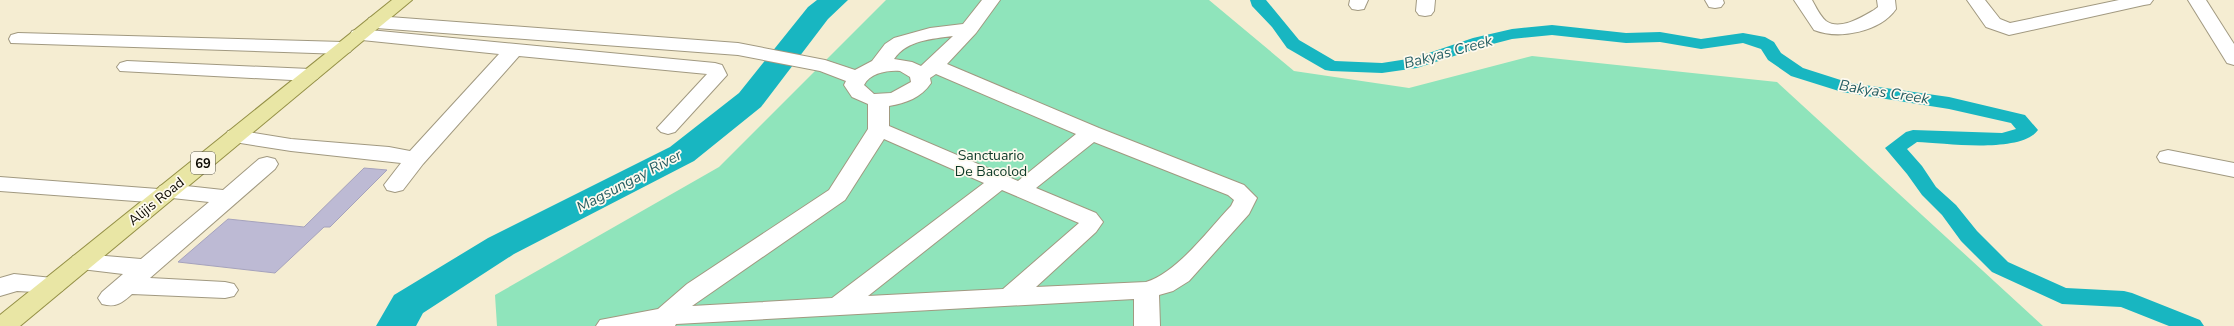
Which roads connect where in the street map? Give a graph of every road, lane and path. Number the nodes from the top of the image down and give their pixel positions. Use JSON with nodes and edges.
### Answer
{"nodes":[{"id":1,"x":403,"y":0,"type":"edge"},
{"id":2,"x":991,"y":0,"type":"edge"},
{"id":3,"x":1803,"y":0,"type":"edge"},
{"id":4,"x":1886,"y":0,"type":"edge"},
{"id":5,"x":1976,"y":0,"type":"edge"},
{"id":6,"x":2144,"y":0,"type":"edge"},
{"id":7,"x":2197,"y":0,"type":"edge"},
{"id":8,"x":376,"y":22,"type":"junction"},
{"id":9,"x":969,"y":29,"type":"junction"},
{"id":10,"x":18,"y":39,"type":"dead end"},
{"id":11,"x":351,"y":42,"type":"junction"},
{"id":12,"x":514,"y":50,"type":"junction"},
{"id":13,"x":2234,"y":59,"type":"edge"},
{"id":14,"x":126,"y":67,"type":"dead end"},
{"id":15,"x":877,"y":67,"type":"junction"},
{"id":16,"x":927,"y":71,"type":"junction"},
{"id":17,"x":310,"y":75,"type":"junction"},
{"id":18,"x":857,"y":78,"type":"junction"},
{"id":19,"x":878,"y":100,"type":"junction"},
{"id":20,"x":668,"y":128,"type":"dead end"},
{"id":21,"x":879,"y":129,"type":"junction"},
{"id":22,"x":1092,"y":133,"type":"junction"},
{"id":23,"x":236,"y":136,"type":"junction"},
{"id":24,"x":2168,"y":157,"type":"dead end"},
{"id":25,"x":415,"y":159,"type":"junction"},
{"id":26,"x":267,"y":164,"type":"dead end"},
{"id":27,"x":2234,"y":170,"type":"edge"},
{"id":28,"x":0,"y":184,"type":"edge"},
{"id":29,"x":395,"y":185,"type":"dead end"},
{"id":30,"x":1010,"y":186,"type":"junction"},
{"id":31,"x":165,"y":194,"type":"junction"},
{"id":32,"x":227,"y":197,"type":"junction"},
{"id":33,"x":82,"y":262,"type":"junction"},
{"id":34,"x":146,"y":268,"type":"junction"},
{"id":35,"x":53,"y":285,"type":"junction"},
{"id":36,"x":0,"y":288,"type":"edge"},
{"id":37,"x":225,"y":290,"type":"dead end"},
{"id":38,"x":1146,"y":290,"type":"junction"},
{"id":39,"x":1010,"y":297,"type":"junction"},
{"id":40,"x":838,"y":307,"type":"junction"},
{"id":41,"x":665,"y":321,"type":"edge"},
{"id":42,"x":3,"y":326,"type":"edge"},
{"id":43,"x":609,"y":326,"type":"edge"},
{"id":44,"x":1147,"y":326,"type":"edge"}],
"edges":[{"from":1,"to":8,"type":"main road","name":"Alijis Road","number":"69"},
{"from":2,"to":9,"type":"street"},
{"from":3,"to":4,"type":"street"},
{"from":5,"to":6,"type":"street"},
{"from":7,"to":13,"type":"street"},
{"from":8,"to":11,"type":"main road","name":"Alijis Road","number":"69"},
{"from":8,"to":18,"type":"street"},
{"from":9,"to":15,"type":"street"},
{"from":9,"to":16,"type":"street"},
{"from":10,"to":11,"type":"street"},
{"from":11,"to":12,"type":"street"},
{"from":11,"to":17,"type":"main road","name":"Alijis Road","number":"69"},
{"from":12,"to":20,"type":"street"},
{"from":12,"to":25,"type":"street"},
{"from":14,"to":17,"type":"street"},
{"from":15,"to":16,"type":"street"},
{"from":15,"to":18,"type":"street"},
{"from":16,"to":19,"type":"street"},
{"from":16,"to":22,"type":"street"},
{"from":17,"to":23,"type":"main road","name":"Alijis Road","number":"69"},
{"from":18,"to":19,"type":"street"},
{"from":19,"to":21,"type":"street"},
{"from":21,"to":30,"type":"street"},
{"from":21,"to":41,"type":"street"},
{"from":22,"to":30,"type":"street"},
{"from":22,"to":38,"type":"street"},
{"from":23,"to":25,"type":"street"},
{"from":23,"to":31,"type":"main road","name":"Alijis Road","number":"69"},
{"from":24,"to":27,"type":"street"},
{"from":25,"to":29,"type":"street"},
{"from":26,"to":32,"type":"street"},
{"from":28,"to":31,"type":"street"},
{"from":30,"to":39,"type":"street"},
{"from":30,"to":40,"type":"street"},
{"from":31,"to":32,"type":"street"},
{"from":31,"to":33,"type":"main road","name":"Alijis Road","number":"69"},
{"from":32,"to":34,"type":"street"},
{"from":33,"to":34,"type":"street"},
{"from":33,"to":35,"type":"main road","name":"Alijis Road","number":"69"},
{"from":34,"to":37,"type":"street"},
{"from":35,"to":36,"type":"street"},
{"from":35,"to":42,"type":"main road","name":"Alijis Road","number":"69"},
{"from":38,"to":39,"type":"street"},
{"from":38,"to":44,"type":"street"},
{"from":39,"to":40,"type":"street"},
{"from":40,"to":41,"type":"street"},
{"from":41,"to":43,"type":"street"}]}
